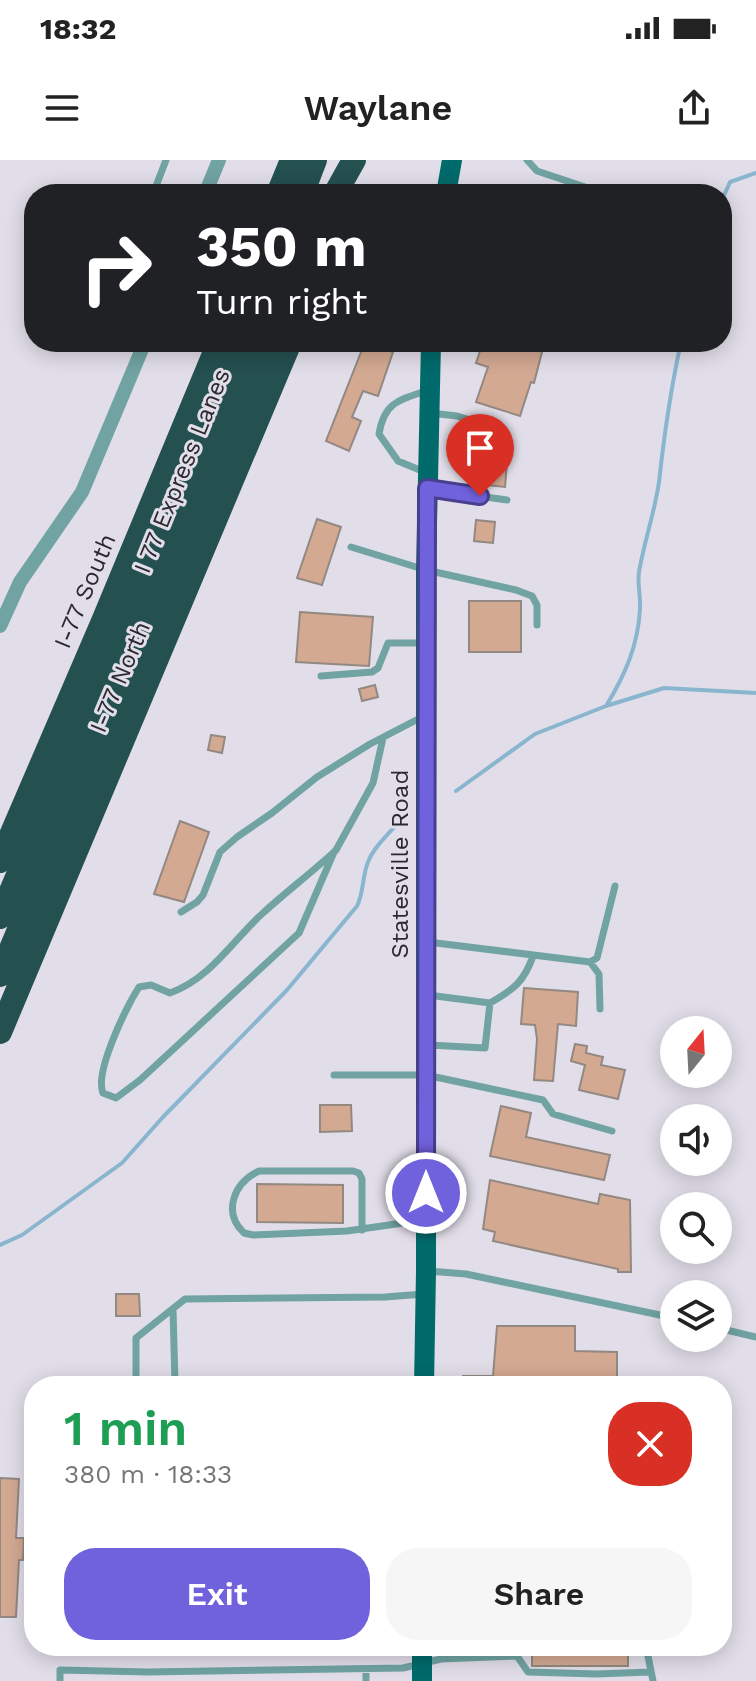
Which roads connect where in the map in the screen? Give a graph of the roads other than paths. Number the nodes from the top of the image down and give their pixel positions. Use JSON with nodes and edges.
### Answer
{"nodes":[{"id":1,"x":166,"y":160,"type":"edge"},
{"id":2,"x":219,"y":160,"type":"edge"},
{"id":3,"x":292,"y":160,"type":"edge"},
{"id":4,"x":315,"y":160,"type":"edge"},
{"id":5,"x":338,"y":160,"type":"edge"},
{"id":6,"x":354,"y":160,"type":"edge"},
{"id":7,"x":362,"y":160,"type":"edge"},
{"id":8,"x":452,"y":160,"type":"edge"},
{"id":9,"x":527,"y":160,"type":"edge"},
{"id":10,"x":157,"y":184,"type":"edge"},
{"id":11,"x":209,"y":184,"type":"edge"},
{"id":12,"x":282,"y":184,"type":"edge"},
{"id":13,"x":306,"y":184,"type":"edge"},
{"id":14,"x":329,"y":184,"type":"edge"},
{"id":15,"x":341,"y":184,"type":"edge"},
{"id":16,"x":352,"y":184,"type":"edge"},
{"id":17,"x":448,"y":184,"type":"edge"},
{"id":18,"x":573,"y":184,"type":"edge"},
{"id":19,"x":141,"y":352,"type":"edge"},
{"id":20,"x":215,"y":352,"type":"edge"},
{"id":21,"x":239,"y":352,"type":"edge"},
{"id":22,"x":262,"y":352,"type":"edge"},
{"id":23,"x":286,"y":352,"type":"edge"},
{"id":24,"x":430,"y":352,"type":"edge"},
{"id":25,"x":428,"y":390,"type":"junction"},
{"id":26,"x":428,"y":412,"type":"junction"},
{"id":27,"x":490,"y":426,"type":"dead end"},
{"id":28,"x":427,"y":481,"type":"junction"},
{"id":29,"x":507,"y":500,"type":"dead end"},
{"id":30,"x":351,"y":547,"type":"dead end"},
{"id":31,"x":426,"y":570,"type":"junction"},
{"id":32,"x":537,"y":625,"type":"dead end"},
{"id":33,"x":0,"y":626,"type":"edge"},
{"id":34,"x":426,"y":643,"type":"junction"},
{"id":35,"x":82,"y":670,"type":"junction"},
{"id":36,"x":321,"y":676,"type":"dead end"},
{"id":37,"x":426,"y":715,"type":"junction"},
{"id":38,"x":383,"y":738,"type":"junction"},
{"id":39,"x":33,"y":841,"type":"junction"},
{"id":40,"x":334,"y":852,"type":"junction"},
{"id":41,"x":0,"y":861,"type":"edge"},
{"id":42,"x":615,"y":886,"type":"dead end"},
{"id":43,"x":181,"y":912,"type":"dead end"},
{"id":44,"x":0,"y":917,"type":"edge"},
{"id":45,"x":426,"y":941,"type":"junction"},
{"id":46,"x":533,"y":956,"type":"junction"},
{"id":47,"x":590,"y":962,"type":"junction"},
{"id":48,"x":0,"y":975,"type":"edge"},
{"id":49,"x":426,"y":995,"type":"junction"},
{"id":50,"x":490,"y":1003,"type":"junction"},
{"id":51,"x":600,"y":1009,"type":"dead end"},
{"id":52,"x":0,"y":1032,"type":"edge"},
{"id":53,"x":426,"y":1044,"type":"junction"},
{"id":54,"x":334,"y":1075,"type":"dead end"},
{"id":55,"x":426,"y":1075,"type":"junction"},
{"id":56,"x":612,"y":1131,"type":"dead end"},
{"id":57,"x":426,"y":1220,"type":"junction"},
{"id":58,"x":362,"y":1230,"type":"junction"},
{"id":59,"x":426,"y":1271,"type":"junction"},
{"id":60,"x":426,"y":1293,"type":"junction"},
{"id":61,"x":173,"y":1309,"type":"junction"},
{"id":62,"x":660,"y":1315,"type":"edge"},
{"id":63,"x":732,"y":1331,"type":"edge"},
{"id":64,"x":756,"y":1337,"type":"edge"},
{"id":65,"x":136,"y":1376,"type":"edge"},
{"id":66,"x":175,"y":1376,"type":"edge"},
{"id":67,"x":424,"y":1376,"type":"edge"},
{"id":68,"x":517,"y":1656,"type":"joint"},
{"id":69,"x":648,"y":1656,"type":"edge"},
{"id":70,"x":422,"y":1664,"type":"edge"},
{"id":71,"x":366,"y":1669,"type":"junction"},
{"id":72,"x":651,"y":1672,"type":"junction"},
{"id":73,"x":148,"y":1676,"type":"edge"},
{"id":74,"x":60,"y":1681,"type":"edge"},
{"id":75,"x":366,"y":1681,"type":"edge"},
{"id":76,"x":653,"y":1681,"type":"edge"}],
"edges":[{"from":1,"to":10,"type":"lane"},
{"from":2,"to":11,"type":"street"},
{"from":3,"to":12,"type":"highway"},
{"from":4,"to":13,"type":"highway"},
{"from":5,"to":14,"type":"highway"},
{"from":6,"to":15,"type":"highway"},
{"from":7,"to":16,"type":"highway"},
{"from":8,"to":17,"type":"main road"},
{"from":9,"to":18,"type":"lane"},
{"from":19,"to":33,"type":"street"},
{"from":20,"to":35,"type":"highway","name":"I-77 South"},
{"from":21,"to":39,"type":"highway","name":"I 77 Express Lanes"},
{"from":22,"to":48,"type":"highway","name":"I 77 Express Lanes"},
{"from":23,"to":52,"type":"highway","name":"I-77 North"},
{"from":24,"to":25,"type":"main road","name":"Statesville Road"},
{"from":25,"to":26,"type":"main road","name":"Statesville Road"},
{"from":25,"to":28,"type":"lane"},
{"from":26,"to":27,"type":"lane"},
{"from":26,"to":28,"type":"main road","name":"Statesville Road"},
{"from":28,"to":29,"type":"lane"},
{"from":28,"to":31,"type":"main road","name":"Statesville Road"},
{"from":30,"to":31,"type":"lane"},
{"from":31,"to":32,"type":"lane"},
{"from":31,"to":34,"type":"main road","name":"Statesville Road"},
{"from":34,"to":36,"type":"lane"},
{"from":34,"to":37,"type":"main road","name":"Statesville Road"},
{"from":35,"to":39,"type":"highway"},
{"from":35,"to":41,"type":"highway","name":"I-77 South"},
{"from":37,"to":38,"type":"lane"},
{"from":37,"to":45,"type":"main road","name":"Statesville Road"},
{"from":38,"to":40,"type":"lane"},
{"from":38,"to":43,"type":"lane"},
{"from":39,"to":44,"type":"highway","name":"I 77 Express Lanes"},
{"from":40,"to":40,"type":"lane"},
{"from":42,"to":47,"type":"lane"},
{"from":45,"to":46,"type":"lane"},
{"from":45,"to":49,"type":"main road","name":"Statesville Road"},
{"from":46,"to":47,"type":"lane"},
{"from":46,"to":50,"type":"lane"},
{"from":47,"to":51,"type":"lane"},
{"from":49,"to":50,"type":"lane"},
{"from":49,"to":53,"type":"main road","name":"Statesville Road"},
{"from":50,"to":53,"type":"lane"},
{"from":53,"to":55,"type":"main road","name":"Statesville Road"},
{"from":54,"to":55,"type":"lane"},
{"from":55,"to":56,"type":"lane"},
{"from":55,"to":57,"type":"main road","name":"Statesville Road"},
{"from":57,"to":58,"type":"lane"},
{"from":57,"to":59,"type":"main road","name":"Statesville Road"},
{"from":58,"to":58,"type":"lane"},
{"from":59,"to":60,"type":"main road","name":"Statesville Road"},
{"from":59,"to":62,"type":"lane"},
{"from":60,"to":61,"type":"lane"},
{"from":60,"to":67,"type":"main road","name":"Statesville Road"},
{"from":61,"to":65,"type":"lane"},
{"from":61,"to":66,"type":"lane"},
{"from":63,"to":64,"type":"lane"},
{"from":68,"to":70,"type":"lane"},
{"from":68,"to":72,"type":"lane"},
{"from":69,"to":72,"type":"lane"},
{"from":70,"to":71,"type":"lane"},
{"from":71,"to":73,"type":"lane"},
{"from":71,"to":75,"type":"lane"},
{"from":72,"to":76,"type":"lane"},
{"from":73,"to":74,"type":"lane"}]}
